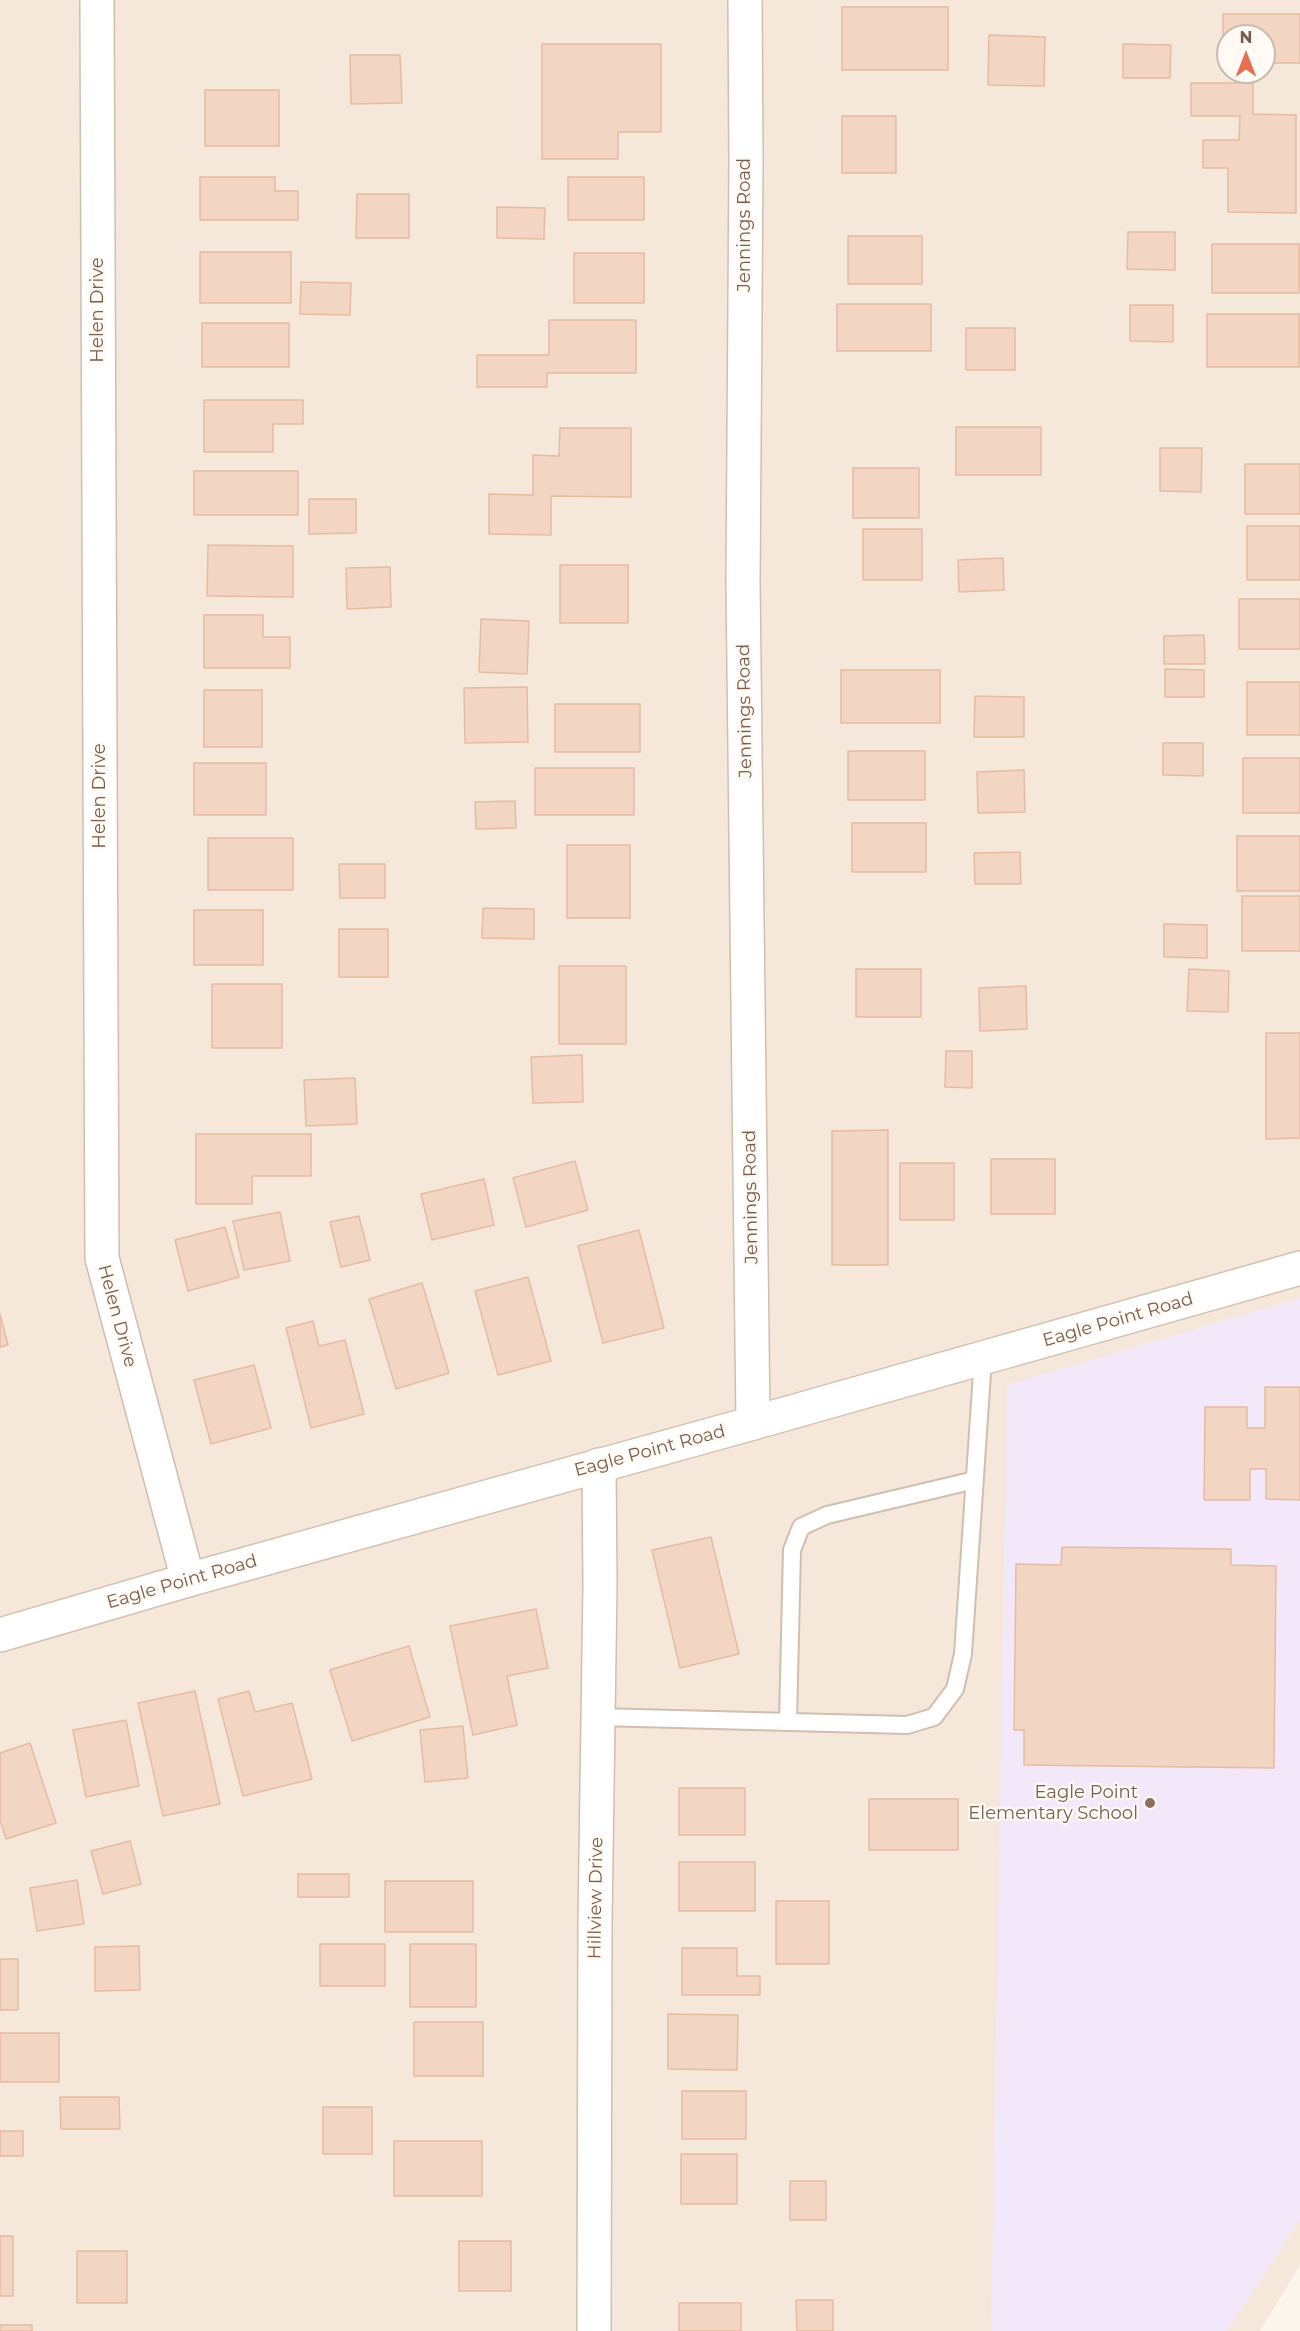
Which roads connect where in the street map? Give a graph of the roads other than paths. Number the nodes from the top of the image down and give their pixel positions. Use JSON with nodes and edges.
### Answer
{"nodes":[{"id":1,"x":97,"y":0,"type":"edge"},
{"id":2,"x":745,"y":0,"type":"edge"},
{"id":3,"x":1300,"y":1268,"type":"edge"},
{"id":4,"x":983,"y":1358,"type":"junction"},
{"id":5,"x":753,"y":1423,"type":"junction"},
{"id":6,"x":599,"y":1465,"type":"junction"},
{"id":7,"x":975,"y":1480,"type":"junction"},
{"id":8,"x":188,"y":1580,"type":"junction"},
{"id":9,"x":0,"y":1635,"type":"edge"},
{"id":10,"x":598,"y":1717,"type":"junction"},
{"id":11,"x":788,"y":1722,"type":"junction"},
{"id":12,"x":594,"y":2331,"type":"edge"}],
"edges":[{"from":1,"to":8,"type":"street","name":"Helen Drive"},
{"from":2,"to":5,"type":"street","name":"Jennings Road"},
{"from":3,"to":4,"type":"street","name":"Eagle Point Road"},
{"from":4,"to":5,"type":"street","name":"Eagle Point Road"},
{"from":4,"to":7,"type":"lane"},
{"from":5,"to":6,"type":"street","name":"Eagle Point Road"},
{"from":6,"to":8,"type":"street","name":"Eagle Point Road"},
{"from":6,"to":10,"type":"street","name":"Hillview Drive"},
{"from":7,"to":11,"type":"lane"},
{"from":7,"to":11,"type":"lane"},
{"from":8,"to":9,"type":"street","name":"Eagle Point Road"},
{"from":10,"to":11,"type":"lane"},
{"from":10,"to":12,"type":"street","name":"Hillview Drive"}]}
